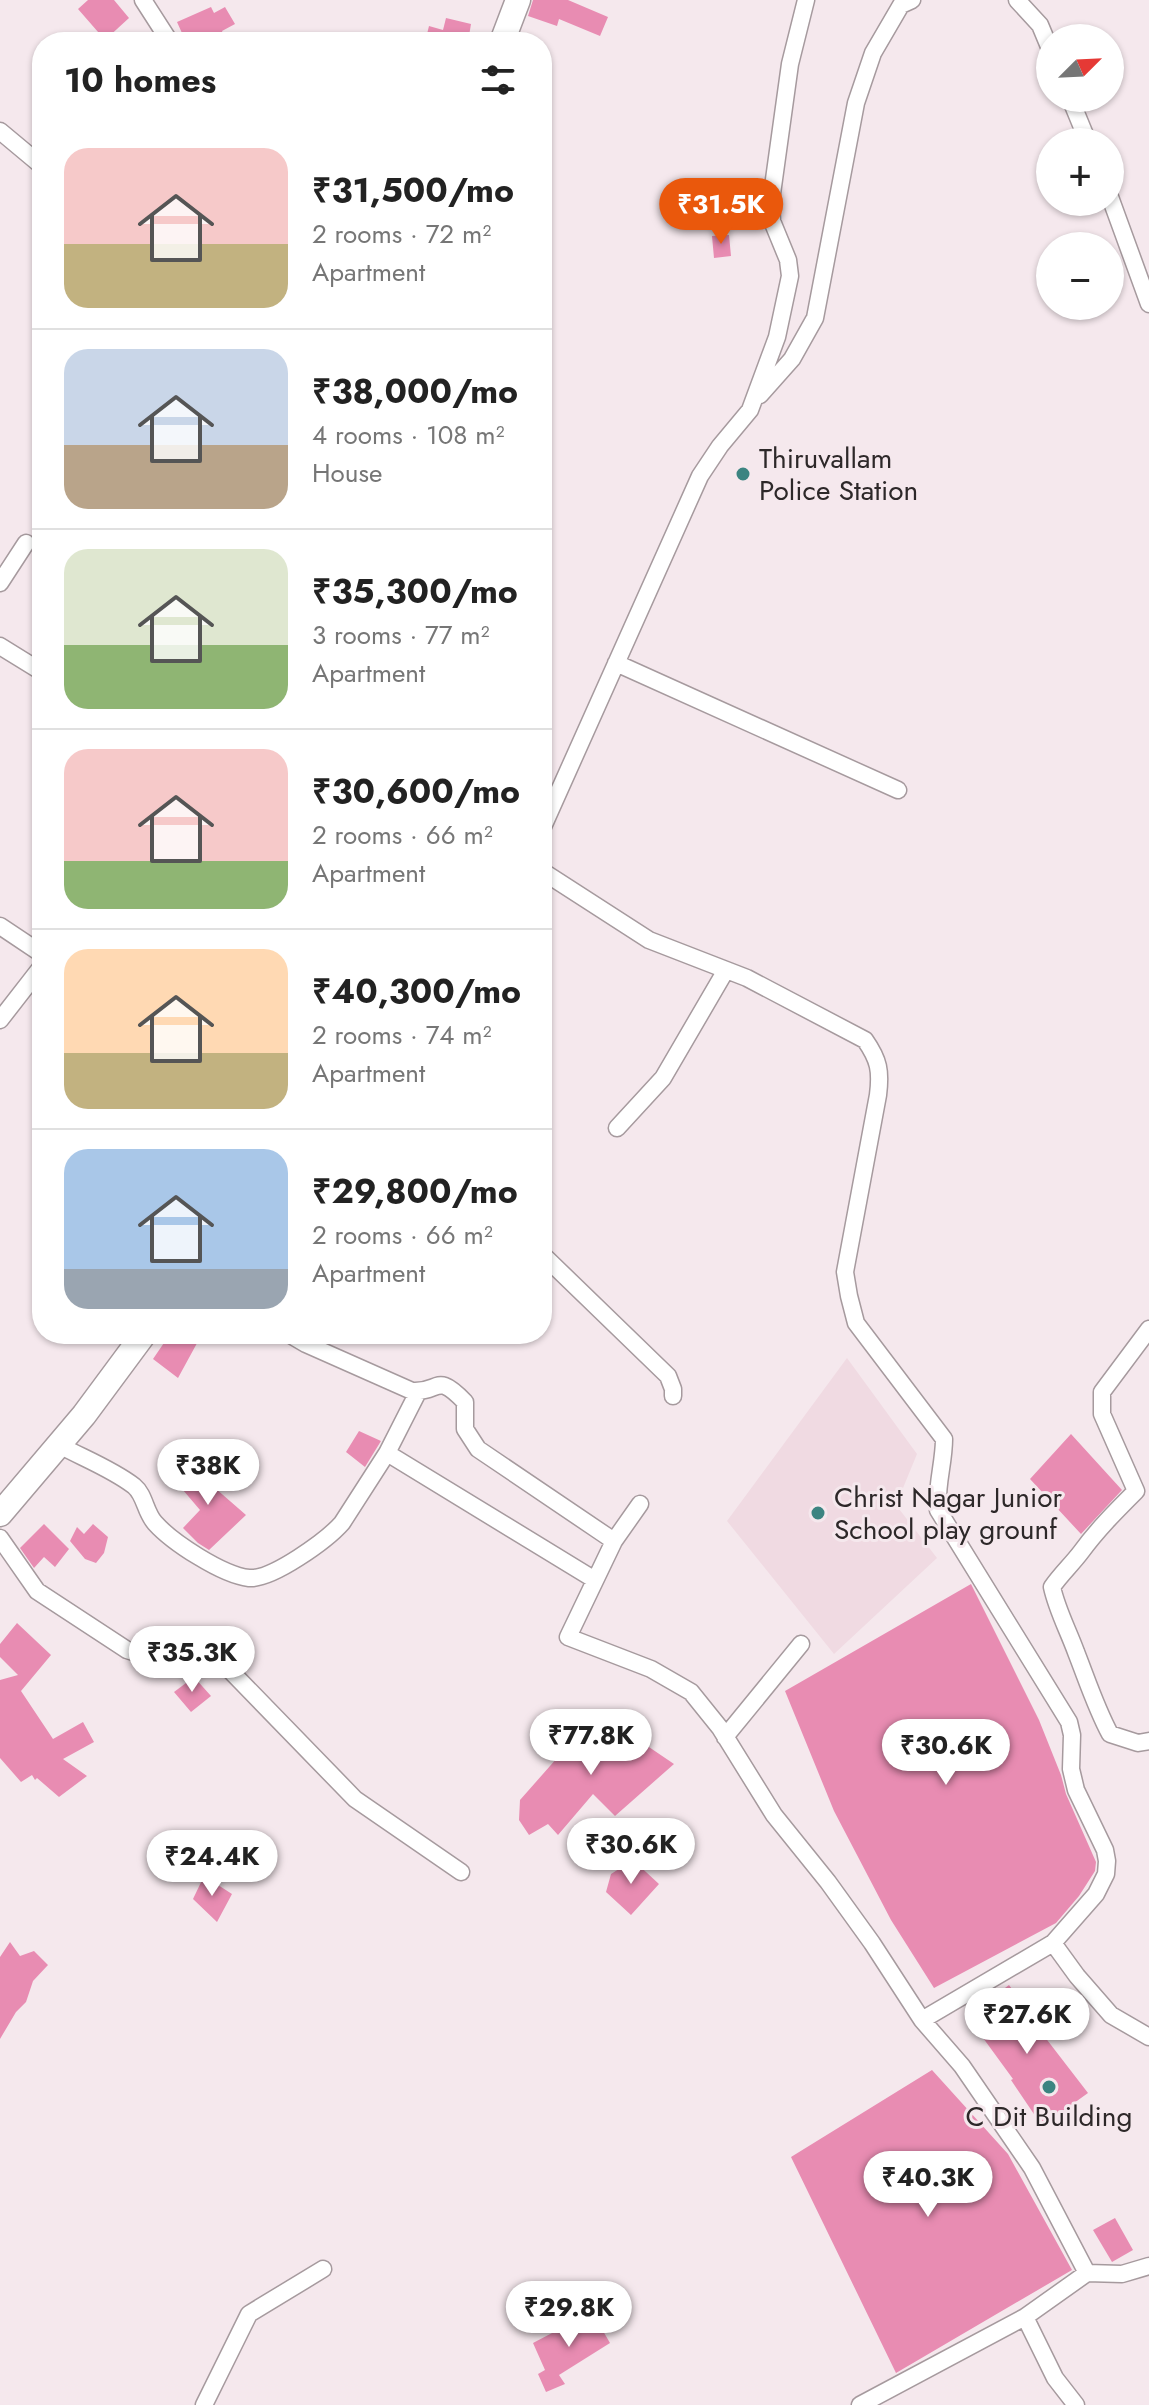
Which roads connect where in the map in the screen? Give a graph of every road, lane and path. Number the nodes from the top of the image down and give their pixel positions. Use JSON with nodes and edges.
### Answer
{"nodes":[{"id":1,"x":143,"y":0,"type":"edge"},
{"id":2,"x":518,"y":0,"type":"edge"},
{"id":3,"x":806,"y":0,"type":"edge"},
{"id":4,"x":912,"y":0,"type":"edge"},
{"id":5,"x":1017,"y":0,"type":"edge"},
{"id":6,"x":1039,"y":24,"type":"edge"},
{"id":7,"x":164,"y":32,"type":"edge"},
{"id":8,"x":506,"y":32,"type":"edge"},
{"id":9,"x":0,"y":131,"type":"edge"},
{"id":10,"x":32,"y":158,"type":"edge"},
{"id":11,"x":1117,"y":216,"type":"edge"},
{"id":12,"x":1149,"y":304,"type":"edge"},
{"id":13,"x":753,"y":402,"type":"junction"},
{"id":14,"x":26,"y":543,"type":"dead end"},
{"id":15,"x":0,"y":583,"type":"edge"},
{"id":16,"x":0,"y":646,"type":"edge"},
{"id":17,"x":616,"y":663,"type":"junction"},
{"id":18,"x":32,"y":666,"type":"edge"},
{"id":19,"x":898,"y":790,"type":"dead end"},
{"id":20,"x":552,"y":807,"type":"edge"},
{"id":21,"x":552,"y":877,"type":"edge"},
{"id":22,"x":0,"y":926,"type":"edge"},
{"id":23,"x":32,"y":947,"type":"edge"},
{"id":24,"x":726,"y":970,"type":"junction"},
{"id":25,"x":32,"y":979,"type":"edge"},
{"id":26,"x":0,"y":1020,"type":"edge"},
{"id":27,"x":617,"y":1128,"type":"dead end"},
{"id":28,"x":552,"y":1264,"type":"edge"},
{"id":29,"x":1149,"y":1329,"type":"edge"},
{"id":30,"x":137,"y":1344,"type":"edge"},
{"id":31,"x":309,"y":1344,"type":"edge"},
{"id":32,"x":418,"y":1392,"type":"junction"},
{"id":33,"x":673,"y":1396,"type":"dead end"},
{"id":34,"x":59,"y":1445,"type":"junction"},
{"id":35,"x":387,"y":1453,"type":"junction"},
{"id":36,"x":640,"y":1504,"type":"dead end"},
{"id":37,"x":0,"y":1514,"type":"edge"},
{"id":38,"x":0,"y":1538,"type":"edge"},
{"id":39,"x":614,"y":1541,"type":"junction"},
{"id":40,"x":595,"y":1580,"type":"junction"},
{"id":41,"x":801,"y":1644,"type":"dead end"},
{"id":42,"x":725,"y":1737,"type":"junction"},
{"id":43,"x":1149,"y":1741,"type":"edge"},
{"id":44,"x":461,"y":1872,"type":"dead end"},
{"id":45,"x":1053,"y":1943,"type":"junction"},
{"id":46,"x":922,"y":2020,"type":"junction"},
{"id":47,"x":1149,"y":2037,"type":"edge"},
{"id":48,"x":1149,"y":2266,"type":"edge"},
{"id":49,"x":323,"y":2269,"type":"dead end"},
{"id":50,"x":1087,"y":2273,"type":"junction"},
{"id":51,"x":1025,"y":2317,"type":"junction"},
{"id":52,"x":204,"y":2405,"type":"edge"},
{"id":53,"x":860,"y":2405,"type":"edge"},
{"id":54,"x":1076,"y":2405,"type":"edge"}],
"edges":[{"from":1,"to":7,"type":"street"},
{"from":2,"to":8,"type":"main road"},
{"from":3,"to":13,"type":"street"},
{"from":4,"to":13,"type":"street"},
{"from":5,"to":6,"type":"street"},
{"from":9,"to":10,"type":"street"},
{"from":11,"to":12,"type":"street"},
{"from":13,"to":17,"type":"street"},
{"from":14,"to":15,"type":"street"},
{"from":16,"to":18,"type":"street"},
{"from":17,"to":19,"type":"street"},
{"from":17,"to":20,"type":"street"},
{"from":21,"to":24,"type":"street"},
{"from":22,"to":23,"type":"street"},
{"from":24,"to":27,"type":"street"},
{"from":24,"to":45,"type":"street"},
{"from":25,"to":26,"type":"street"},
{"from":28,"to":33,"type":"street"},
{"from":29,"to":43,"type":"street"},
{"from":30,"to":34,"type":"main road"},
{"from":31,"to":32,"type":"street"},
{"from":32,"to":35,"type":"street"},
{"from":32,"to":39,"type":"street"},
{"from":34,"to":35,"type":"street"},
{"from":34,"to":37,"type":"main road"},
{"from":35,"to":40,"type":"street"},
{"from":36,"to":39,"type":"street"},
{"from":38,"to":44,"type":"street"},
{"from":39,"to":40,"type":"street"},
{"from":40,"to":42,"type":"street"},
{"from":41,"to":42,"type":"street"},
{"from":42,"to":46,"type":"street"},
{"from":45,"to":46,"type":"street"},
{"from":45,"to":47,"type":"street"},
{"from":46,"to":50,"type":"street"},
{"from":48,"to":50,"type":"street"},
{"from":49,"to":52,"type":"street"},
{"from":50,"to":51,"type":"street"},
{"from":51,"to":53,"type":"street"},
{"from":51,"to":54,"type":"street"}]}
